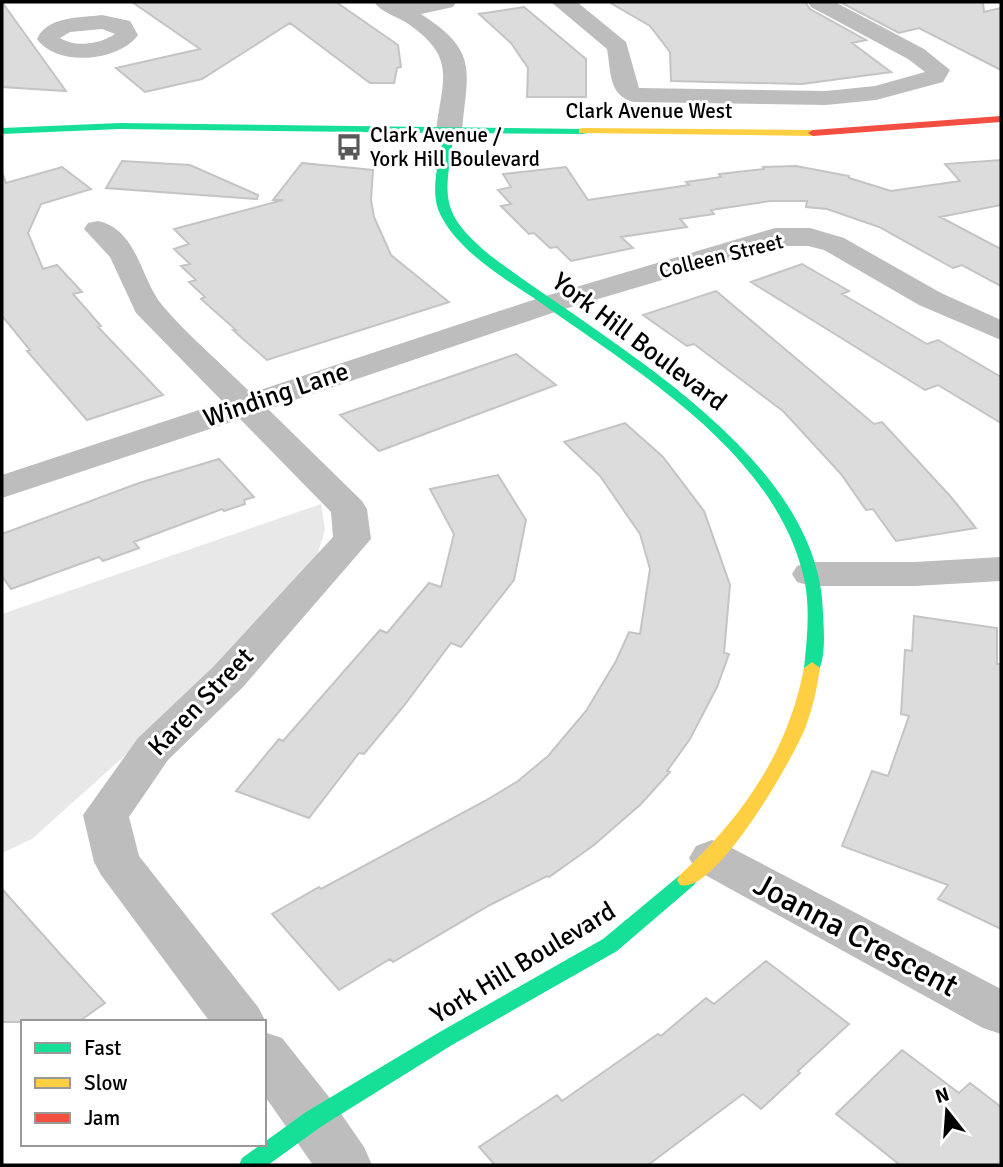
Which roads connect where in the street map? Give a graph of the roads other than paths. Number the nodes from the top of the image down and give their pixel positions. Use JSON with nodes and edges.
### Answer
{"nodes":[{"id":1,"x":445,"y":2,"type":"edge"},
{"id":2,"x":562,"y":2,"type":"edge"},
{"id":3,"x":819,"y":2,"type":"edge"},
{"id":4,"x":394,"y":6,"type":"edge"},
{"id":5,"x":59,"y":8,"type":"dead end"},
{"id":6,"x":78,"y":23,"type":"dead end"},
{"id":7,"x":1000,"y":120,"type":"edge"},
{"id":8,"x":2,"y":131,"type":"edge"},
{"id":9,"x":449,"y":131,"type":"junction"},
{"id":10,"x":98,"y":229,"type":"dead end"},
{"id":11,"x":550,"y":304,"type":"junction"},
{"id":12,"x":1001,"y":331,"type":"edge"},
{"id":13,"x":247,"y":405,"type":"junction"},
{"id":14,"x":2,"y":487,"type":"edge"},
{"id":15,"x":1001,"y":569,"type":"edge"},
{"id":16,"x":811,"y":574,"type":"junction"},
{"id":17,"x":712,"y":858,"type":"junction"},
{"id":18,"x":1001,"y":1013,"type":"edge"},
{"id":19,"x":238,"y":1020,"type":"edge"},
{"id":20,"x":266,"y":1057,"type":"edge"},
{"id":21,"x":314,"y":1119,"type":"junction"},
{"id":22,"x":250,"y":1165,"type":"edge"},
{"id":23,"x":344,"y":1165,"type":"edge"}],
"edges":[{"from":1,"to":4,"type":"street"},
{"from":2,"to":3,"type":"street"},
{"from":4,"to":9,"type":"street"},
{"from":5,"to":6,"type":"street"},
{"from":7,"to":9,"type":"street","name":"Clark Avenue West"},
{"from":8,"to":9,"type":"street","name":"Clark Avenue West"},
{"from":9,"to":11,"type":"street","name":"York Hill Boulevard"},
{"from":10,"to":13,"type":"street","name":"Karen Street"},
{"from":11,"to":12,"type":"street","name":"Colleen Street"},
{"from":11,"to":13,"type":"street","name":"Winding Lane"},
{"from":11,"to":16,"type":"street","name":"York Hill Boulevard"},
{"from":13,"to":14,"type":"street","name":"Winding Lane"},
{"from":13,"to":19,"type":"street","name":"Karen Street"},
{"from":15,"to":16,"type":"street"},
{"from":16,"to":17,"type":"street","name":"York Hill Boulevard"},
{"from":17,"to":18,"type":"street","name":"Joanna Crescent"},
{"from":17,"to":21,"type":"street","name":"York Hill Boulevard"},
{"from":20,"to":21,"type":"street"},
{"from":21,"to":22,"type":"street","name":"York Hill Boulevard"},
{"from":21,"to":23,"type":"street"}]}
